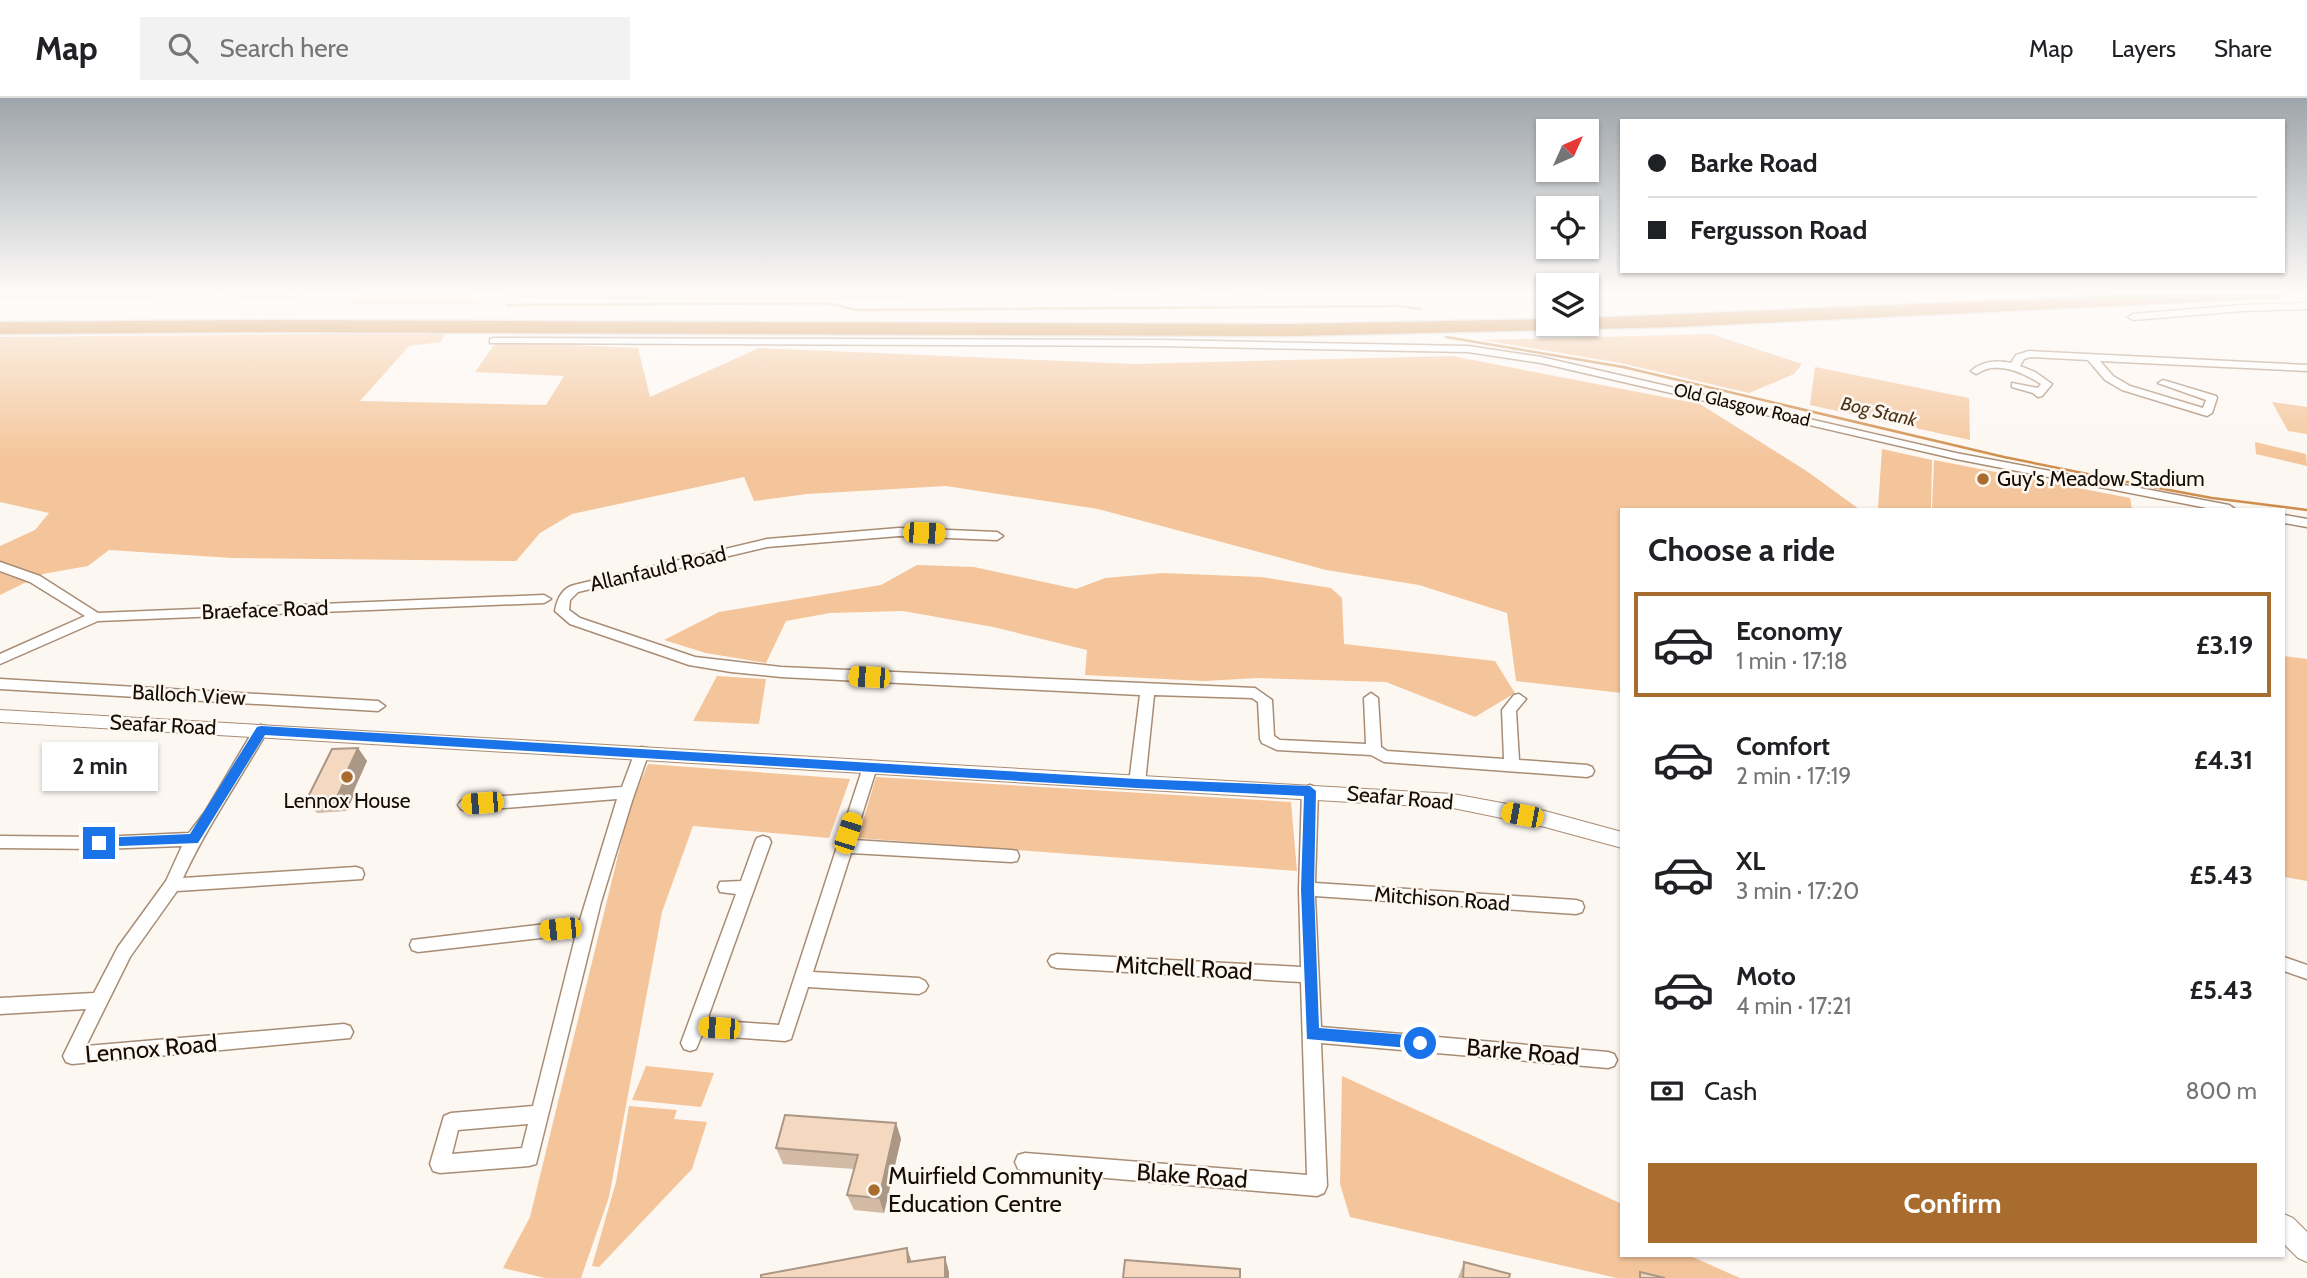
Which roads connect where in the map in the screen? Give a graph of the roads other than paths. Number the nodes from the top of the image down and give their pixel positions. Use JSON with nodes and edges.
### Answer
{"nodes":[{"id":1,"x":1420,"y":348,"type":"edge"},
{"id":2,"x":2091,"y":357,"type":"junction"},
{"id":3,"x":2013,"y":368,"type":"junction"},
{"id":4,"x":2307,"y":368,"type":"edge"},
{"id":5,"x":1976,"y":371,"type":"dead end"},
{"id":6,"x":2163,"y":383,"type":"dead end"},
{"id":7,"x":2016,"y":385,"type":"dead end"},
{"id":8,"x":2224,"y":508,"type":"edge"},
{"id":9,"x":2285,"y":519,"type":"edge"},
{"id":10,"x":2307,"y":523,"type":"edge"},
{"id":11,"x":997,"y":536,"type":"dead end"},
{"id":12,"x":0,"y":566,"type":"edge"},
{"id":13,"x":544,"y":599,"type":"dead end"},
{"id":14,"x":96,"y":617,"type":"junction"},
{"id":15,"x":0,"y":659,"type":"edge"},
{"id":16,"x":0,"y":684,"type":"edge"},
{"id":17,"x":1148,"y":690,"type":"junction"},
{"id":18,"x":1371,"y":698,"type":"dead end"},
{"id":19,"x":1519,"y":699,"type":"dead end"},
{"id":20,"x":378,"y":706,"type":"dead end"},
{"id":21,"x":0,"y":716,"type":"edge"},
{"id":22,"x":261,"y":730,"type":"junction"},
{"id":23,"x":1374,"y":750,"type":"junction"},
{"id":24,"x":642,"y":752,"type":"junction"},
{"id":25,"x":870,"y":767,"type":"junction"},
{"id":26,"x":1512,"y":767,"type":"junction"},
{"id":27,"x":1587,"y":771,"type":"dead end"},
{"id":28,"x":1137,"y":783,"type":"junction"},
{"id":29,"x":1310,"y":791,"type":"junction"},
{"id":30,"x":626,"y":792,"type":"junction"},
{"id":31,"x":466,"y":805,"type":"dead end"},
{"id":32,"x":194,"y":839,"type":"junction"},
{"id":33,"x":1620,"y":839,"type":"edge"},
{"id":34,"x":0,"y":842,"type":"edge"},
{"id":35,"x":762,"y":842,"type":"dead end"},
{"id":36,"x":844,"y":846,"type":"junction"},
{"id":37,"x":1012,"y":856,"type":"dead end"},
{"id":38,"x":356,"y":874,"type":"dead end"},
{"id":39,"x":173,"y":885,"type":"junction"},
{"id":40,"x":726,"y":887,"type":"dead end"},
{"id":41,"x":746,"y":888,"type":"junction"},
{"id":42,"x":1307,"y":889,"type":"junction"},
{"id":43,"x":1576,"y":907,"type":"dead end"},
{"id":44,"x":587,"y":926,"type":"junction"},
{"id":45,"x":418,"y":945,"type":"dead end"},
{"id":46,"x":1057,"y":961,"type":"dead end"},
{"id":47,"x":2285,"y":964,"type":"edge"},
{"id":48,"x":2307,"y":972,"type":"edge"},
{"id":49,"x":1310,"y":975,"type":"junction"},
{"id":50,"x":802,"y":979,"type":"junction"},
{"id":51,"x":919,"y":986,"type":"dead end"},
{"id":52,"x":98,"y":1001,"type":"junction"},
{"id":53,"x":0,"y":1006,"type":"edge"},
{"id":54,"x":344,"y":1032,"type":"dead end"},
{"id":55,"x":1312,"y":1034,"type":"junction"},
{"id":56,"x":1608,"y":1060,"type":"dead end"},
{"id":57,"x":540,"y":1114,"type":"junction"},
{"id":58,"x":1025,"y":1161,"type":"dead end"},
{"id":59,"x":2285,"y":1227,"type":"edge"},
{"id":60,"x":2285,"y":1227,"type":"edge"},
{"id":61,"x":2307,"y":1243,"type":"edge"},
{"id":62,"x":2307,"y":1249,"type":"edge"}],
"edges":[{"from":1,"to":8,"type":"street","name":"Old Glasgow Road"},
{"from":2,"to":3,"type":"street"},
{"from":2,"to":4,"type":"street"},
{"from":2,"to":6,"type":"street"},
{"from":3,"to":5,"type":"street"},
{"from":3,"to":7,"type":"street"},
{"from":9,"to":10,"type":"street"},
{"from":11,"to":17,"type":"street","name":"Allanfauld Road"},
{"from":12,"to":14,"type":"street"},
{"from":13,"to":14,"type":"street","name":"Braeface Road"},
{"from":14,"to":15,"type":"street"},
{"from":16,"to":20,"type":"street","name":"Balloch View"},
{"from":17,"to":23,"type":"street"},
{"from":17,"to":28,"type":"street"},
{"from":18,"to":23,"type":"street"},
{"from":19,"to":26,"type":"street"},
{"from":21,"to":22,"type":"street","name":"Seafar Road"},
{"from":22,"to":24,"type":"street","name":"Seafar Road"},
{"from":22,"to":32,"type":"street","name":"Lennox Road"},
{"from":23,"to":26,"type":"street"},
{"from":24,"to":25,"type":"street","name":"Seafar Road"},
{"from":24,"to":30,"type":"street"},
{"from":25,"to":28,"type":"street","name":"Seafar Road"},
{"from":25,"to":36,"type":"street"},
{"from":26,"to":27,"type":"street"},
{"from":28,"to":29,"type":"street","name":"Seafar Road"},
{"from":29,"to":33,"type":"street","name":"Seafar Road"},
{"from":29,"to":42,"type":"street"},
{"from":30,"to":31,"type":"street"},
{"from":30,"to":44,"type":"street"},
{"from":32,"to":34,"type":"street"},
{"from":32,"to":39,"type":"street","name":"Lennox Road"},
{"from":35,"to":41,"type":"street"},
{"from":36,"to":37,"type":"street"},
{"from":36,"to":50,"type":"street"},
{"from":38,"to":39,"type":"street"},
{"from":39,"to":52,"type":"street","name":"Lennox Road"},
{"from":40,"to":41,"type":"street"},
{"from":41,"to":50,"type":"street"},
{"from":42,"to":43,"type":"street","name":"Mitchison Road"},
{"from":42,"to":49,"type":"street"},
{"from":44,"to":45,"type":"street"},
{"from":44,"to":57,"type":"street"},
{"from":46,"to":49,"type":"street","name":"Mitchell Road"},
{"from":47,"to":48,"type":"street"},
{"from":49,"to":55,"type":"street"},
{"from":50,"to":51,"type":"street"},
{"from":52,"to":53,"type":"street"},
{"from":52,"to":54,"type":"street","name":"Lennox Road"},
{"from":55,"to":56,"type":"street","name":"Barke Road"},
{"from":55,"to":58,"type":"street","name":"Blake Road"},
{"from":57,"to":57,"type":"street"},
{"from":59,"to":61,"type":"street"},
{"from":60,"to":62,"type":"street"}]}
